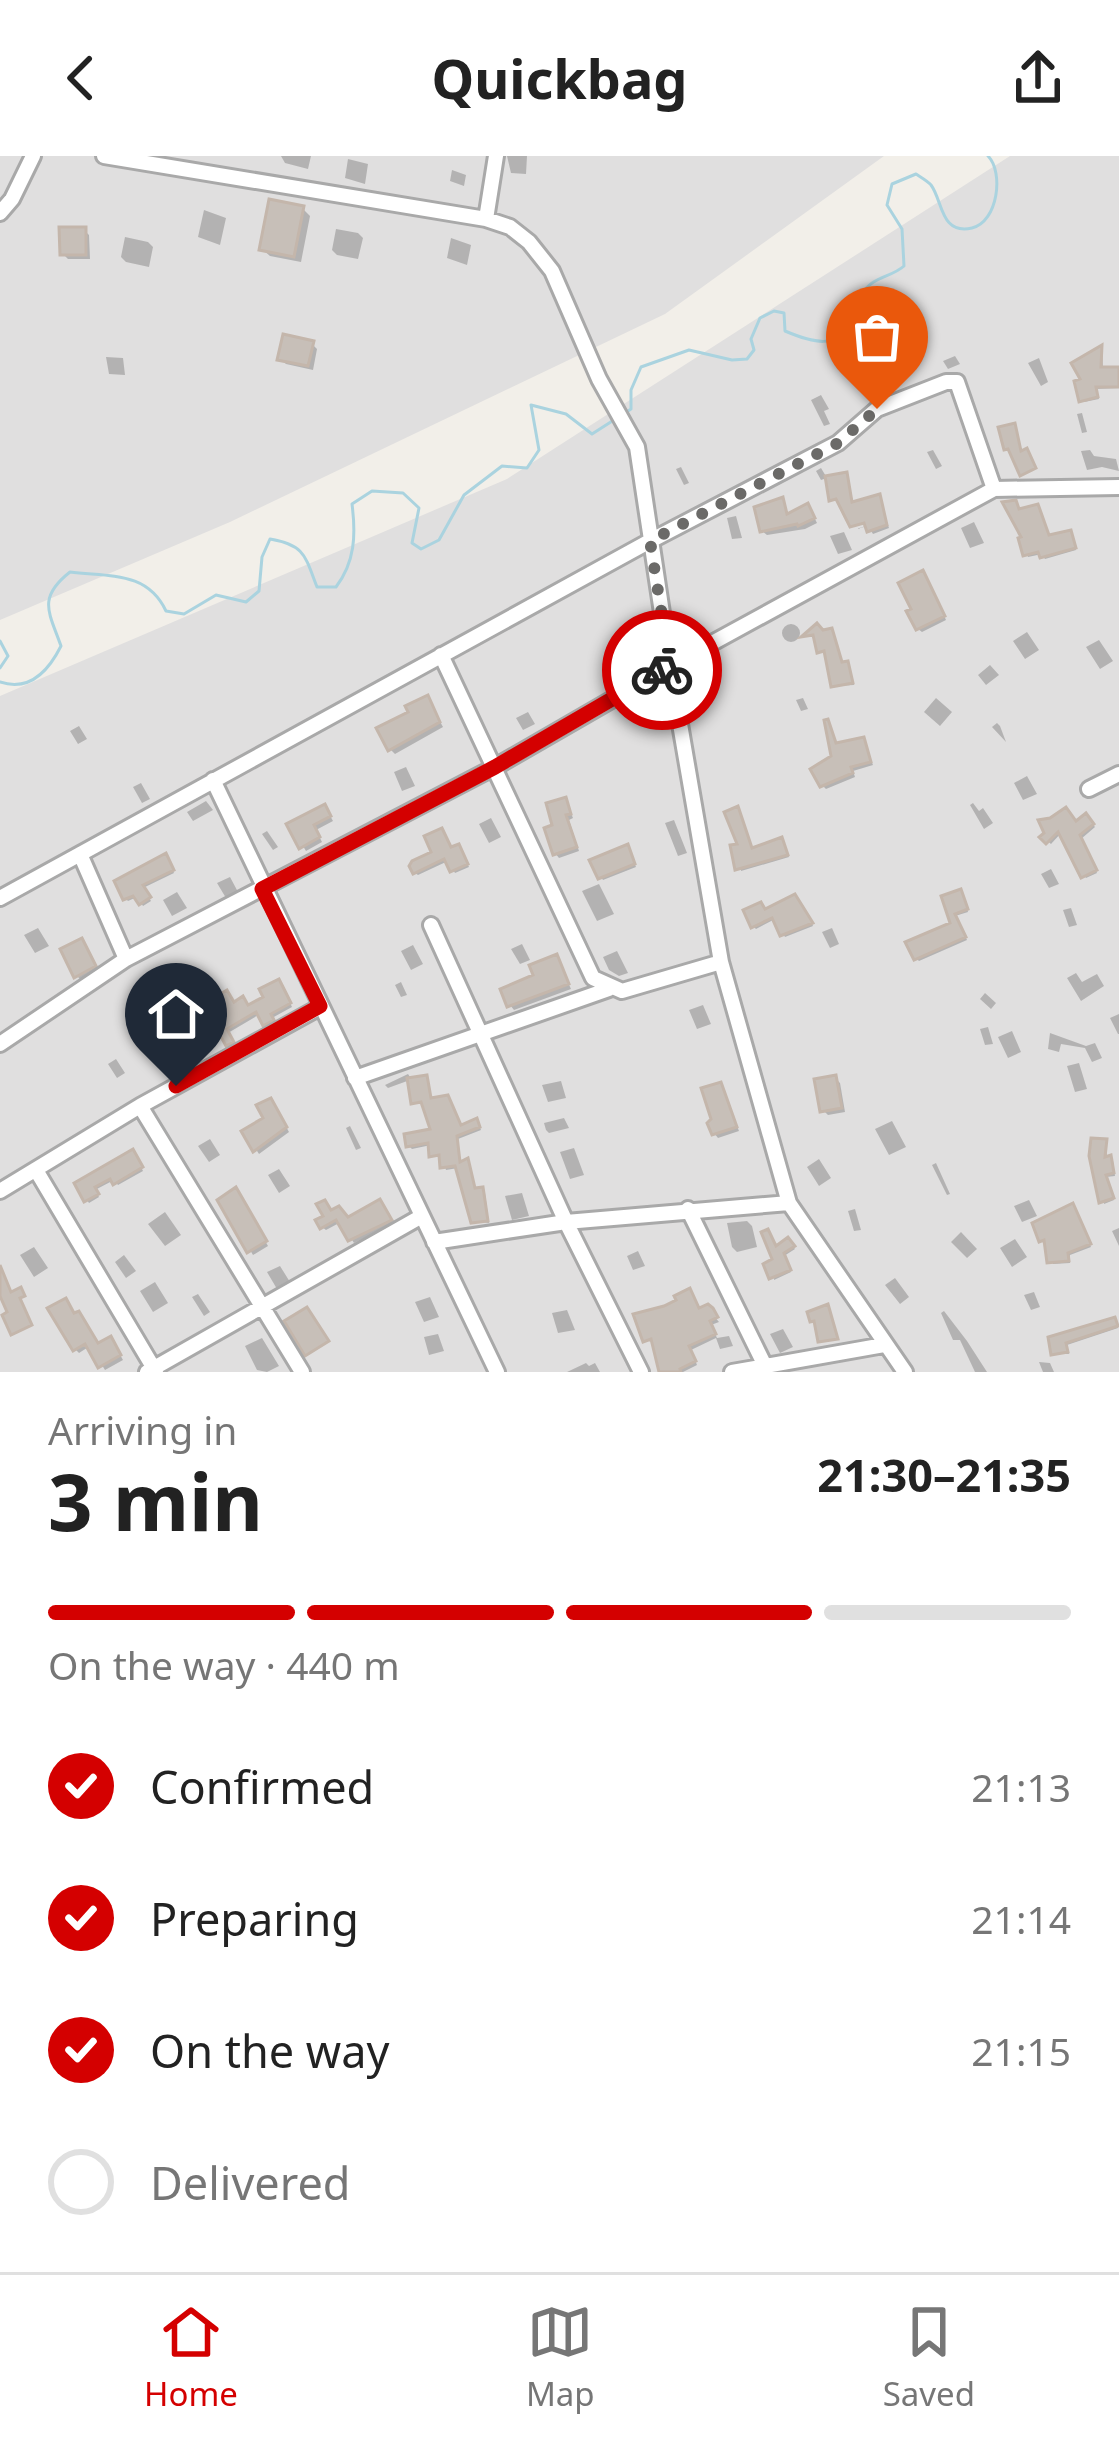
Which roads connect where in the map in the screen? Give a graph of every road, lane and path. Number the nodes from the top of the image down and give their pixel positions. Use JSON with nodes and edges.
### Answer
{"nodes":[{"id":1,"x":33,"y":156,"type":"edge"},
{"id":2,"x":104,"y":156,"type":"edge"},
{"id":3,"x":496,"y":156,"type":"edge"},
{"id":4,"x":0,"y":213,"type":"edge"},
{"id":5,"x":485,"y":219,"type":"junction"},
{"id":6,"x":1119,"y":487,"type":"edge"},
{"id":7,"x":994,"y":489,"type":"junction"},
{"id":8,"x":650,"y":541,"type":"junction"},
{"id":9,"x":441,"y":655,"type":"junction"},
{"id":10,"x":670,"y":666,"type":"junction"},
{"id":11,"x":495,"y":767,"type":"junction"},
{"id":12,"x":1119,"y":774,"type":"edge"},
{"id":13,"x":213,"y":780,"type":"junction"},
{"id":14,"x":1089,"y":789,"type":"dead end"},
{"id":15,"x":80,"y":854,"type":"junction"},
{"id":16,"x":262,"y":889,"type":"junction"},
{"id":17,"x":0,"y":898,"type":"edge"},
{"id":18,"x":431,"y":925,"type":"dead end"},
{"id":19,"x":126,"y":959,"type":"junction"},
{"id":20,"x":722,"y":962,"type":"junction"},
{"id":21,"x":609,"y":988,"type":"junction"},
{"id":22,"x":320,"y":1006,"type":"junction"},
{"id":23,"x":479,"y":1031,"type":"junction"},
{"id":24,"x":0,"y":1044,"type":"edge"},
{"id":25,"x":355,"y":1078,"type":"junction"},
{"id":26,"x":140,"y":1106,"type":"junction"},
{"id":27,"x":36,"y":1170,"type":"junction"},
{"id":28,"x":0,"y":1191,"type":"edge"},
{"id":29,"x":789,"y":1203,"type":"junction"},
{"id":30,"x":688,"y":1209,"type":"junction"},
{"id":31,"x":422,"y":1216,"type":"junction"},
{"id":32,"x":566,"y":1222,"type":"junction"},
{"id":33,"x":434,"y":1242,"type":"junction"},
{"id":34,"x":262,"y":1306,"type":"junction"},
{"id":35,"x":884,"y":1345,"type":"junction"},
{"id":36,"x":766,"y":1368,"type":"edge"},
{"id":37,"x":153,"y":1371,"type":"edge"},
{"id":38,"x":302,"y":1372,"type":"edge"},
{"id":39,"x":497,"y":1372,"type":"edge"},
{"id":40,"x":641,"y":1372,"type":"edge"},
{"id":41,"x":732,"y":1372,"type":"edge"},
{"id":42,"x":905,"y":1372,"type":"edge"}],
"edges":[{"from":1,"to":4,"type":"street"},
{"from":2,"to":5,"type":"street"},
{"from":3,"to":5,"type":"street"},
{"from":5,"to":8,"type":"street"},
{"from":6,"to":7,"type":"street"},
{"from":7,"to":8,"type":"street"},
{"from":7,"to":10,"type":"street"},
{"from":8,"to":9,"type":"street"},
{"from":8,"to":10,"type":"street"},
{"from":9,"to":11,"type":"street"},
{"from":9,"to":13,"type":"street"},
{"from":10,"to":11,"type":"street"},
{"from":10,"to":20,"type":"street"},
{"from":11,"to":16,"type":"street"},
{"from":11,"to":21,"type":"street"},
{"from":12,"to":14,"type":"street"},
{"from":13,"to":15,"type":"street"},
{"from":13,"to":16,"type":"street"},
{"from":15,"to":17,"type":"street"},
{"from":15,"to":19,"type":"street"},
{"from":16,"to":19,"type":"street"},
{"from":16,"to":22,"type":"street"},
{"from":18,"to":23,"type":"street"},
{"from":19,"to":24,"type":"street"},
{"from":20,"to":21,"type":"street"},
{"from":20,"to":29,"type":"street"},
{"from":21,"to":23,"type":"street"},
{"from":22,"to":25,"type":"street"},
{"from":22,"to":26,"type":"street"},
{"from":23,"to":25,"type":"street"},
{"from":23,"to":32,"type":"street"},
{"from":25,"to":31,"type":"street"},
{"from":26,"to":27,"type":"street"},
{"from":26,"to":34,"type":"street"},
{"from":27,"to":28,"type":"street"},
{"from":27,"to":37,"type":"street"},
{"from":29,"to":30,"type":"street"},
{"from":29,"to":35,"type":"street"},
{"from":30,"to":32,"type":"street"},
{"from":30,"to":36,"type":"street"},
{"from":31,"to":33,"type":"street"},
{"from":31,"to":34,"type":"street"},
{"from":32,"to":33,"type":"street"},
{"from":32,"to":40,"type":"street"},
{"from":33,"to":39,"type":"street"},
{"from":34,"to":37,"type":"street"},
{"from":34,"to":38,"type":"street"},
{"from":35,"to":36,"type":"street"},
{"from":35,"to":42,"type":"street"},
{"from":36,"to":41,"type":"street"}]}
